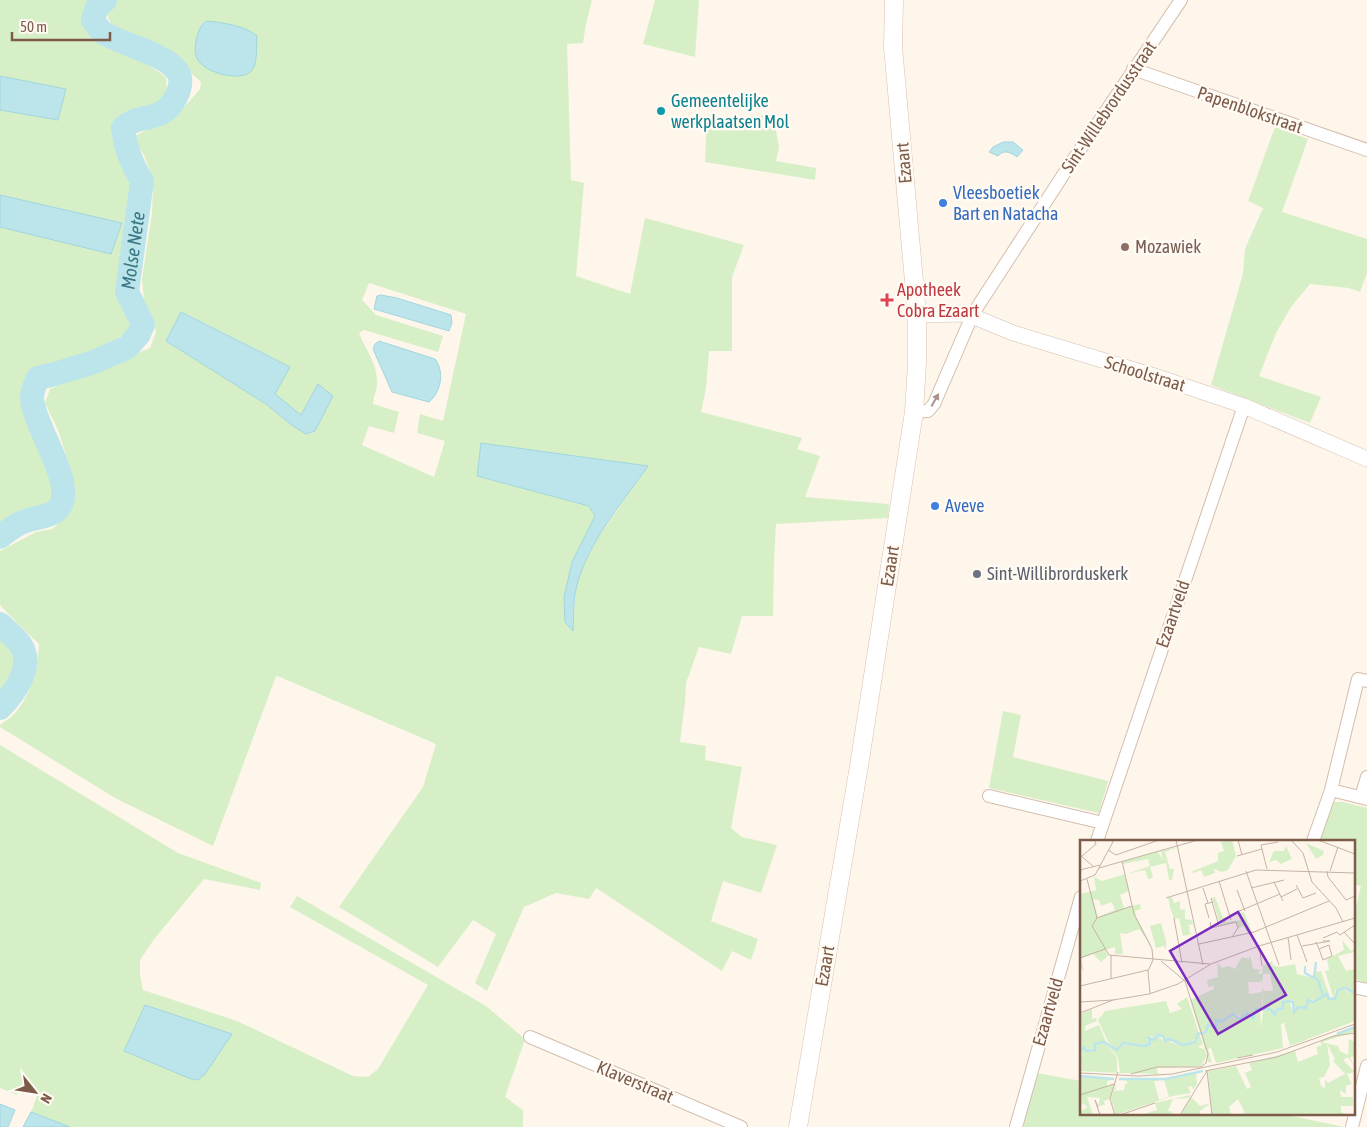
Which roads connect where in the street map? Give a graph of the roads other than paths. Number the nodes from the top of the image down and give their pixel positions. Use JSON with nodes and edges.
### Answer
{"nodes":[{"id":1,"x":894,"y":0,"type":"edge"},
{"id":2,"x":1181,"y":0,"type":"edge"},
{"id":3,"x":1133,"y":69,"type":"junction"},
{"id":4,"x":1367,"y":150,"type":"edge"},
{"id":5,"x":917,"y":315,"type":"junction"},
{"id":6,"x":972,"y":316,"type":"junction"},
{"id":7,"x":1244,"y":406,"type":"junction"},
{"id":8,"x":914,"y":412,"type":"junction"},
{"id":9,"x":1367,"y":459,"type":"edge"},
{"id":10,"x":1367,"y":681,"type":"edge"},
{"id":11,"x":1367,"y":777,"type":"edge"},
{"id":12,"x":1331,"y":790,"type":"junction"},
{"id":13,"x":989,"y":796,"type":"dead end"},
{"id":14,"x":1364,"y":798,"type":"edge"},
{"id":15,"x":1103,"y":823,"type":"junction"},
{"id":16,"x":1097,"y":840,"type":"edge"},
{"id":17,"x":1313,"y":840,"type":"edge"},
{"id":18,"x":1080,"y":902,"type":"edge"},
{"id":19,"x":1354,"y":987,"type":"edge"},
{"id":20,"x":1367,"y":990,"type":"edge"},
{"id":21,"x":530,"y":1037,"type":"dead end"},
{"id":22,"x":1367,"y":1066,"type":"edge"},
{"id":23,"x":741,"y":1127,"type":"edge"},
{"id":24,"x":798,"y":1127,"type":"edge"},
{"id":25,"x":1016,"y":1127,"type":"edge"},
{"id":26,"x":1352,"y":1127,"type":"edge"}],
"edges":[{"from":1,"to":5,"type":"main road","name":"Ezaart"},
{"from":2,"to":3,"type":"street","name":"Sint-Willebrordusstraat"},
{"from":3,"to":4,"type":"street","name":"Papenblokstraat"},
{"from":3,"to":6,"type":"street","name":"Sint-Willebrordusstraat"},
{"from":5,"to":6,"type":"street","name":"Schoolstraat"},
{"from":5,"to":8,"type":"main road","name":"Ezaart"},
{"from":6,"to":7,"type":"street","name":"Schoolstraat"},
{"from":8,"to":6,"type":"street","name":"Sint-Willebrordusstraat","one_way":true},
{"from":7,"to":9,"type":"street","name":"Schoolstraat"},
{"from":7,"to":15,"type":"street","name":"Ezaartveld"},
{"from":8,"to":24,"type":"main road","name":"Ezaart"},
{"from":10,"to":12,"type":"street"},
{"from":11,"to":14,"type":"street"},
{"from":12,"to":14,"type":"street"},
{"from":12,"to":17,"type":"street"},
{"from":13,"to":15,"type":"street"},
{"from":15,"to":16,"type":"street","name":"Ezaartveld"},
{"from":18,"to":25,"type":"street","name":"Ezaartveld"},
{"from":19,"to":20,"type":"street"},
{"from":21,"to":23,"type":"street","name":"Klaverstraat"},
{"from":22,"to":26,"type":"street"}]}
